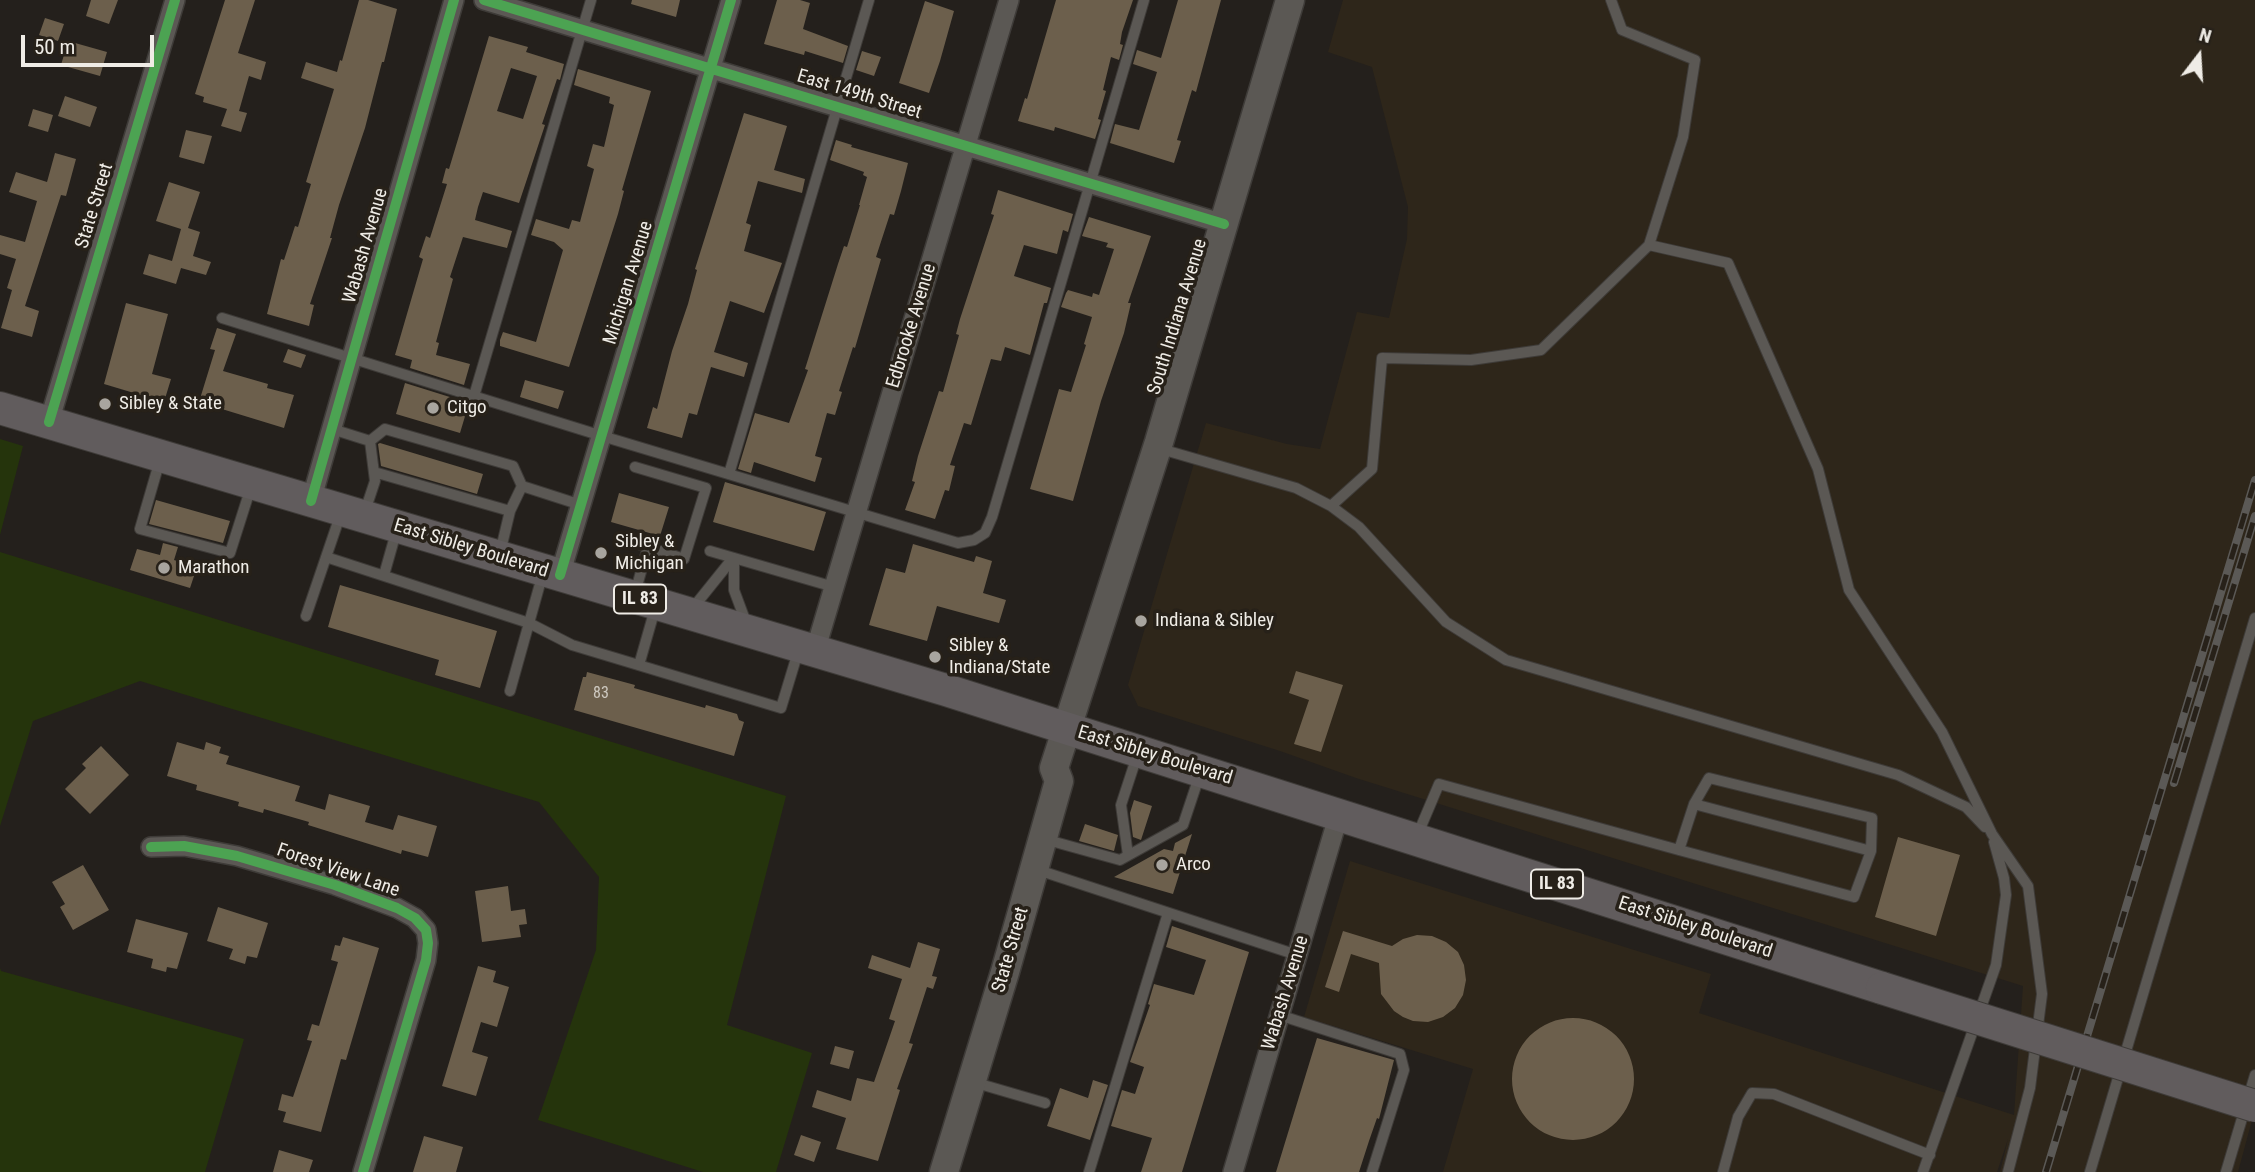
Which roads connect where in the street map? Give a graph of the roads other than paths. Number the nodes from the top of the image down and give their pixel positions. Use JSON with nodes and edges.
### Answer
{"nodes":[{"id":1,"x":175,"y":0,"type":"edge"},
{"id":2,"x":454,"y":0,"type":"edge"},
{"id":3,"x":484,"y":0,"type":"edge"},
{"id":4,"x":591,"y":0,"type":"edge"},
{"id":5,"x":731,"y":0,"type":"edge"},
{"id":6,"x":869,"y":0,"type":"edge"},
{"id":7,"x":1009,"y":0,"type":"edge"},
{"id":8,"x":1144,"y":0,"type":"edge"},
{"id":9,"x":1290,"y":0,"type":"edge"},
{"id":10,"x":1611,"y":0,"type":"edge"},
{"id":11,"x":582,"y":30,"type":"junction"},
{"id":12,"x":711,"y":68,"type":"junction"},
{"id":13,"x":838,"y":107,"type":"junction"},
{"id":14,"x":965,"y":145,"type":"junction"},
{"id":15,"x":1090,"y":183,"type":"junction"},
{"id":16,"x":1224,"y":224,"type":"junction"},
{"id":17,"x":1649,"y":245,"type":"junction"},
{"id":18,"x":222,"y":317,"type":"dead end"},
{"id":19,"x":352,"y":358,"type":"junction"},
{"id":20,"x":474,"y":396,"type":"junction"},
{"id":21,"x":0,"y":408,"type":"edge"},
{"id":22,"x":49,"y":422,"type":"junction"},
{"id":23,"x":332,"y":429,"type":"junction"},
{"id":24,"x":601,"y":436,"type":"junction"},
{"id":25,"x":370,"y":441,"type":"junction"},
{"id":26,"x":1157,"y":448,"type":"junction"},
{"id":27,"x":161,"y":456,"type":"junction"},
{"id":28,"x":635,"y":467,"type":"dead end"},
{"id":29,"x":374,"y":472,"type":"junction"},
{"id":30,"x":729,"y":474,"type":"junction"},
{"id":31,"x":252,"y":483,"type":"junction"},
{"id":32,"x":522,"y":486,"type":"junction"},
{"id":33,"x":311,"y":501,"type":"junction"},
{"id":34,"x":581,"y":505,"type":"junction"},
{"id":35,"x":1331,"y":506,"type":"junction"},
{"id":36,"x":510,"y":511,"type":"junction"},
{"id":37,"x":353,"y":513,"type":"junction"},
{"id":38,"x":856,"y":513,"type":"junction"},
{"id":39,"x":397,"y":527,"type":"junction"},
{"id":40,"x":621,"y":539,"type":"dead end"},
{"id":41,"x":648,"y":548,"type":"junction"},
{"id":42,"x":710,"y":551,"type":"dead end"},
{"id":43,"x":326,"y":556,"type":"junction"},
{"id":44,"x":499,"y":557,"type":"junction"},
{"id":45,"x":734,"y":558,"type":"junction"},
{"id":46,"x":552,"y":573,"type":"junction"},
{"id":47,"x":384,"y":575,"type":"junction"},
{"id":48,"x":834,"y":587,"type":"junction"},
{"id":49,"x":645,"y":601,"type":"junction"},
{"id":50,"x":689,"y":614,"type":"junction"},
{"id":51,"x":306,"y":616,"type":"dead end"},
{"id":52,"x":2255,"y":618,"type":"edge"},
{"id":53,"x":529,"y":623,"type":"junction"},
{"id":54,"x":750,"y":632,"type":"junction"},
{"id":55,"x":807,"y":649,"type":"junction"},
{"id":56,"x":639,"y":665,"type":"junction"},
{"id":57,"x":510,"y":691,"type":"dead end"},
{"id":58,"x":1068,"y":729,"type":"junction"},
{"id":59,"x":1139,"y":751,"type":"junction"},
{"id":60,"x":1201,"y":770,"type":"junction"},
{"id":61,"x":1049,"y":771,"type":"junction"},
{"id":62,"x":1694,"y":804,"type":"junction"},
{"id":63,"x":1339,"y":814,"type":"junction"},
{"id":64,"x":1992,"y":834,"type":"junction"},
{"id":65,"x":1043,"y":838,"type":"junction"},
{"id":66,"x":1416,"y":839,"type":"junction"},
{"id":67,"x":151,"y":847,"type":"dead end"},
{"id":68,"x":1679,"y":850,"type":"junction"},
{"id":69,"x":1871,"y":851,"type":"junction"},
{"id":70,"x":1128,"y":855,"type":"junction"},
{"id":71,"x":1035,"y":868,"type":"junction"},
{"id":72,"x":1168,"y":913,"type":"junction"},
{"id":73,"x":1297,"y":955,"type":"junction"},
{"id":74,"x":1279,"y":1015,"type":"junction"},
{"id":75,"x":2255,"y":1076,"type":"edge"},
{"id":76,"x":972,"y":1082,"type":"junction"},
{"id":77,"x":1045,"y":1102,"type":"dead end"},
{"id":78,"x":2255,"y":1107,"type":"edge"},
{"id":79,"x":1930,"y":1155,"type":"junction"},
{"id":80,"x":363,"y":1172,"type":"edge"},
{"id":81,"x":926,"y":1172,"type":"edge"},
{"id":82,"x":944,"y":1172,"type":"edge"},
{"id":83,"x":1089,"y":1172,"type":"edge"},
{"id":84,"x":1233,"y":1172,"type":"edge"},
{"id":85,"x":1372,"y":1172,"type":"edge"},
{"id":86,"x":1723,"y":1172,"type":"edge"},
{"id":87,"x":1923,"y":1172,"type":"edge"},
{"id":88,"x":2008,"y":1172,"type":"edge"},
{"id":89,"x":2090,"y":1172,"type":"edge"},
{"id":90,"x":2226,"y":1172,"type":"edge"}],
"edges":[{"from":1,"to":22,"type":"street","name":"State Street"},
{"from":2,"to":19,"type":"street","name":"Wabash Avenue"},
{"from":3,"to":11,"type":"street","name":"East 149th Street"},
{"from":4,"to":11,"type":"lane"},
{"from":5,"to":12,"type":"street","name":"Michigan Avenue"},
{"from":6,"to":13,"type":"lane"},
{"from":7,"to":14,"type":"street","name":"Edbrooke Avenue"},
{"from":8,"to":15,"type":"lane"},
{"from":9,"to":16,"type":"main road","name":"South Indiana Avenue"},
{"from":10,"to":17,"type":"lane"},
{"from":11,"to":12,"type":"street","name":"East 149th Street"},
{"from":11,"to":20,"type":"lane"},
{"from":12,"to":13,"type":"street","name":"East 149th Street"},
{"from":12,"to":24,"type":"street","name":"Michigan Avenue"},
{"from":13,"to":14,"type":"street","name":"East 149th Street"},
{"from":13,"to":30,"type":"lane"},
{"from":14,"to":15,"type":"street","name":"East 149th Street"},
{"from":14,"to":38,"type":"street","name":"Edbrooke Avenue"},
{"from":15,"to":16,"type":"street","name":"East 149th Street"},
{"from":15,"to":38,"type":"lane"},
{"from":16,"to":26,"type":"main road","name":"South Indiana Avenue"},
{"from":17,"to":35,"type":"lane"},
{"from":17,"to":64,"type":"lane"},
{"from":18,"to":19,"type":"lane"},
{"from":19,"to":20,"type":"lane"},
{"from":19,"to":23,"type":"street","name":"Wabash Avenue"},
{"from":20,"to":24,"type":"lane"},
{"from":21,"to":22,"type":"main road","number":"IL 83"},
{"from":22,"to":27,"type":"main road","name":"East Sibley Boulevard","number":"IL 83"},
{"from":23,"to":25,"type":"lane"},
{"from":23,"to":33,"type":"street","name":"Wabash Avenue"},
{"from":24,"to":30,"type":"lane"},
{"from":24,"to":34,"type":"street","name":"Michigan Avenue"},
{"from":25,"to":29,"type":"lane"},
{"from":25,"to":32,"type":"lane"},
{"from":26,"to":35,"type":"lane"},
{"from":26,"to":58,"type":"main road","name":"South Indiana Avenue"},
{"from":27,"to":31,"type":"main road","name":"East Sibley Boulevard","number":"IL 83"},
{"from":27,"to":31,"type":"lane"},
{"from":28,"to":41,"type":"lane"},
{"from":29,"to":36,"type":"lane"},
{"from":29,"to":37,"type":"lane"},
{"from":30,"to":38,"type":"lane"},
{"from":31,"to":33,"type":"main road","name":"East Sibley Boulevard","number":"IL 83"},
{"from":32,"to":34,"type":"lane"},
{"from":32,"to":36,"type":"lane"},
{"from":33,"to":37,"type":"main road","name":"East Sibley Boulevard","number":"IL 83"},
{"from":34,"to":46,"type":"street","name":"Michigan Avenue"},
{"from":35,"to":64,"type":"lane"},
{"from":36,"to":44,"type":"lane"},
{"from":37,"to":39,"type":"main road","name":"East Sibley Boulevard","number":"IL 83"},
{"from":37,"to":43,"type":"lane"},
{"from":38,"to":48,"type":"street","name":"Edbrooke Avenue"},
{"from":39,"to":44,"type":"main road","name":"East Sibley Boulevard","number":"IL 83"},
{"from":39,"to":47,"type":"lane"},
{"from":40,"to":41,"type":"lane"},
{"from":41,"to":49,"type":"lane"},
{"from":42,"to":45,"type":"lane"},
{"from":43,"to":47,"type":"lane"},
{"from":43,"to":51,"type":"lane"},
{"from":44,"to":46,"type":"main road","name":"East Sibley Boulevard","number":"IL 83"},
{"from":45,"to":48,"type":"lane"},
{"from":45,"to":50,"type":"lane"},
{"from":45,"to":54,"type":"lane"},
{"from":46,"to":49,"type":"main road","name":"East Sibley Boulevard","number":"IL 83"},
{"from":46,"to":53,"type":"lane"},
{"from":47,"to":53,"type":"lane"},
{"from":48,"to":55,"type":"street","name":"Edbrooke Avenue"},
{"from":49,"to":50,"type":"main road","name":"East Sibley Boulevard","number":"IL 83"},
{"from":49,"to":56,"type":"lane"},
{"from":50,"to":54,"type":"main road","name":"East Sibley Boulevard","number":"IL 83"},
{"from":52,"to":89,"type":"lane"},
{"from":53,"to":56,"type":"lane"},
{"from":53,"to":57,"type":"lane"},
{"from":54,"to":55,"type":"main road","name":"East Sibley Boulevard","number":"IL 83"},
{"from":55,"to":56,"type":"lane"},
{"from":55,"to":58,"type":"main road","name":"East Sibley Boulevard","number":"IL 83"},
{"from":58,"to":59,"type":"main road","name":"East Sibley Boulevard","number":"IL 83"},
{"from":58,"to":61,"type":"main road","name":"State Street"},
{"from":59,"to":60,"type":"main road","name":"East Sibley Boulevard","number":"IL 83"},
{"from":59,"to":70,"type":"lane"},
{"from":60,"to":63,"type":"main road","name":"East Sibley Boulevard","number":"IL 83"},
{"from":60,"to":70,"type":"lane"},
{"from":61,"to":65,"type":"main road","name":"State Street"},
{"from":61,"to":81,"type":"main road","name":"State Street"},
{"from":62,"to":68,"type":"lane"},
{"from":62,"to":69,"type":"lane"},
{"from":62,"to":69,"type":"lane"},
{"from":63,"to":66,"type":"main road","name":"East Sibley Boulevard","number":"IL 83"},
{"from":63,"to":73,"type":"street","name":"Wabash Avenue"},
{"from":64,"to":79,"type":"lane"},
{"from":64,"to":88,"type":"lane"},
{"from":65,"to":70,"type":"lane"},
{"from":65,"to":71,"type":"main road","name":"State Street"},
{"from":66,"to":68,"type":"lane"},
{"from":66,"to":78,"type":"main road","name":"East Sibley Boulevard","number":"IL 83","bridge":true},
{"from":67,"to":80,"type":"street","name":"Forest View Lane"},
{"from":68,"to":69,"type":"lane"},
{"from":71,"to":72,"type":"lane"},
{"from":71,"to":76,"type":"main road","name":"State Street"},
{"from":72,"to":73,"type":"lane"},
{"from":72,"to":83,"type":"lane"},
{"from":73,"to":74,"type":"street","name":"Wabash Avenue"},
{"from":74,"to":84,"type":"street","name":"Wabash Avenue"},
{"from":74,"to":85,"type":"lane"},
{"from":75,"to":90,"type":"lane"},
{"from":76,"to":77,"type":"lane"},
{"from":76,"to":82,"type":"main road","name":"State Street"},
{"from":79,"to":86,"type":"lane"},
{"from":79,"to":87,"type":"lane"}]}
